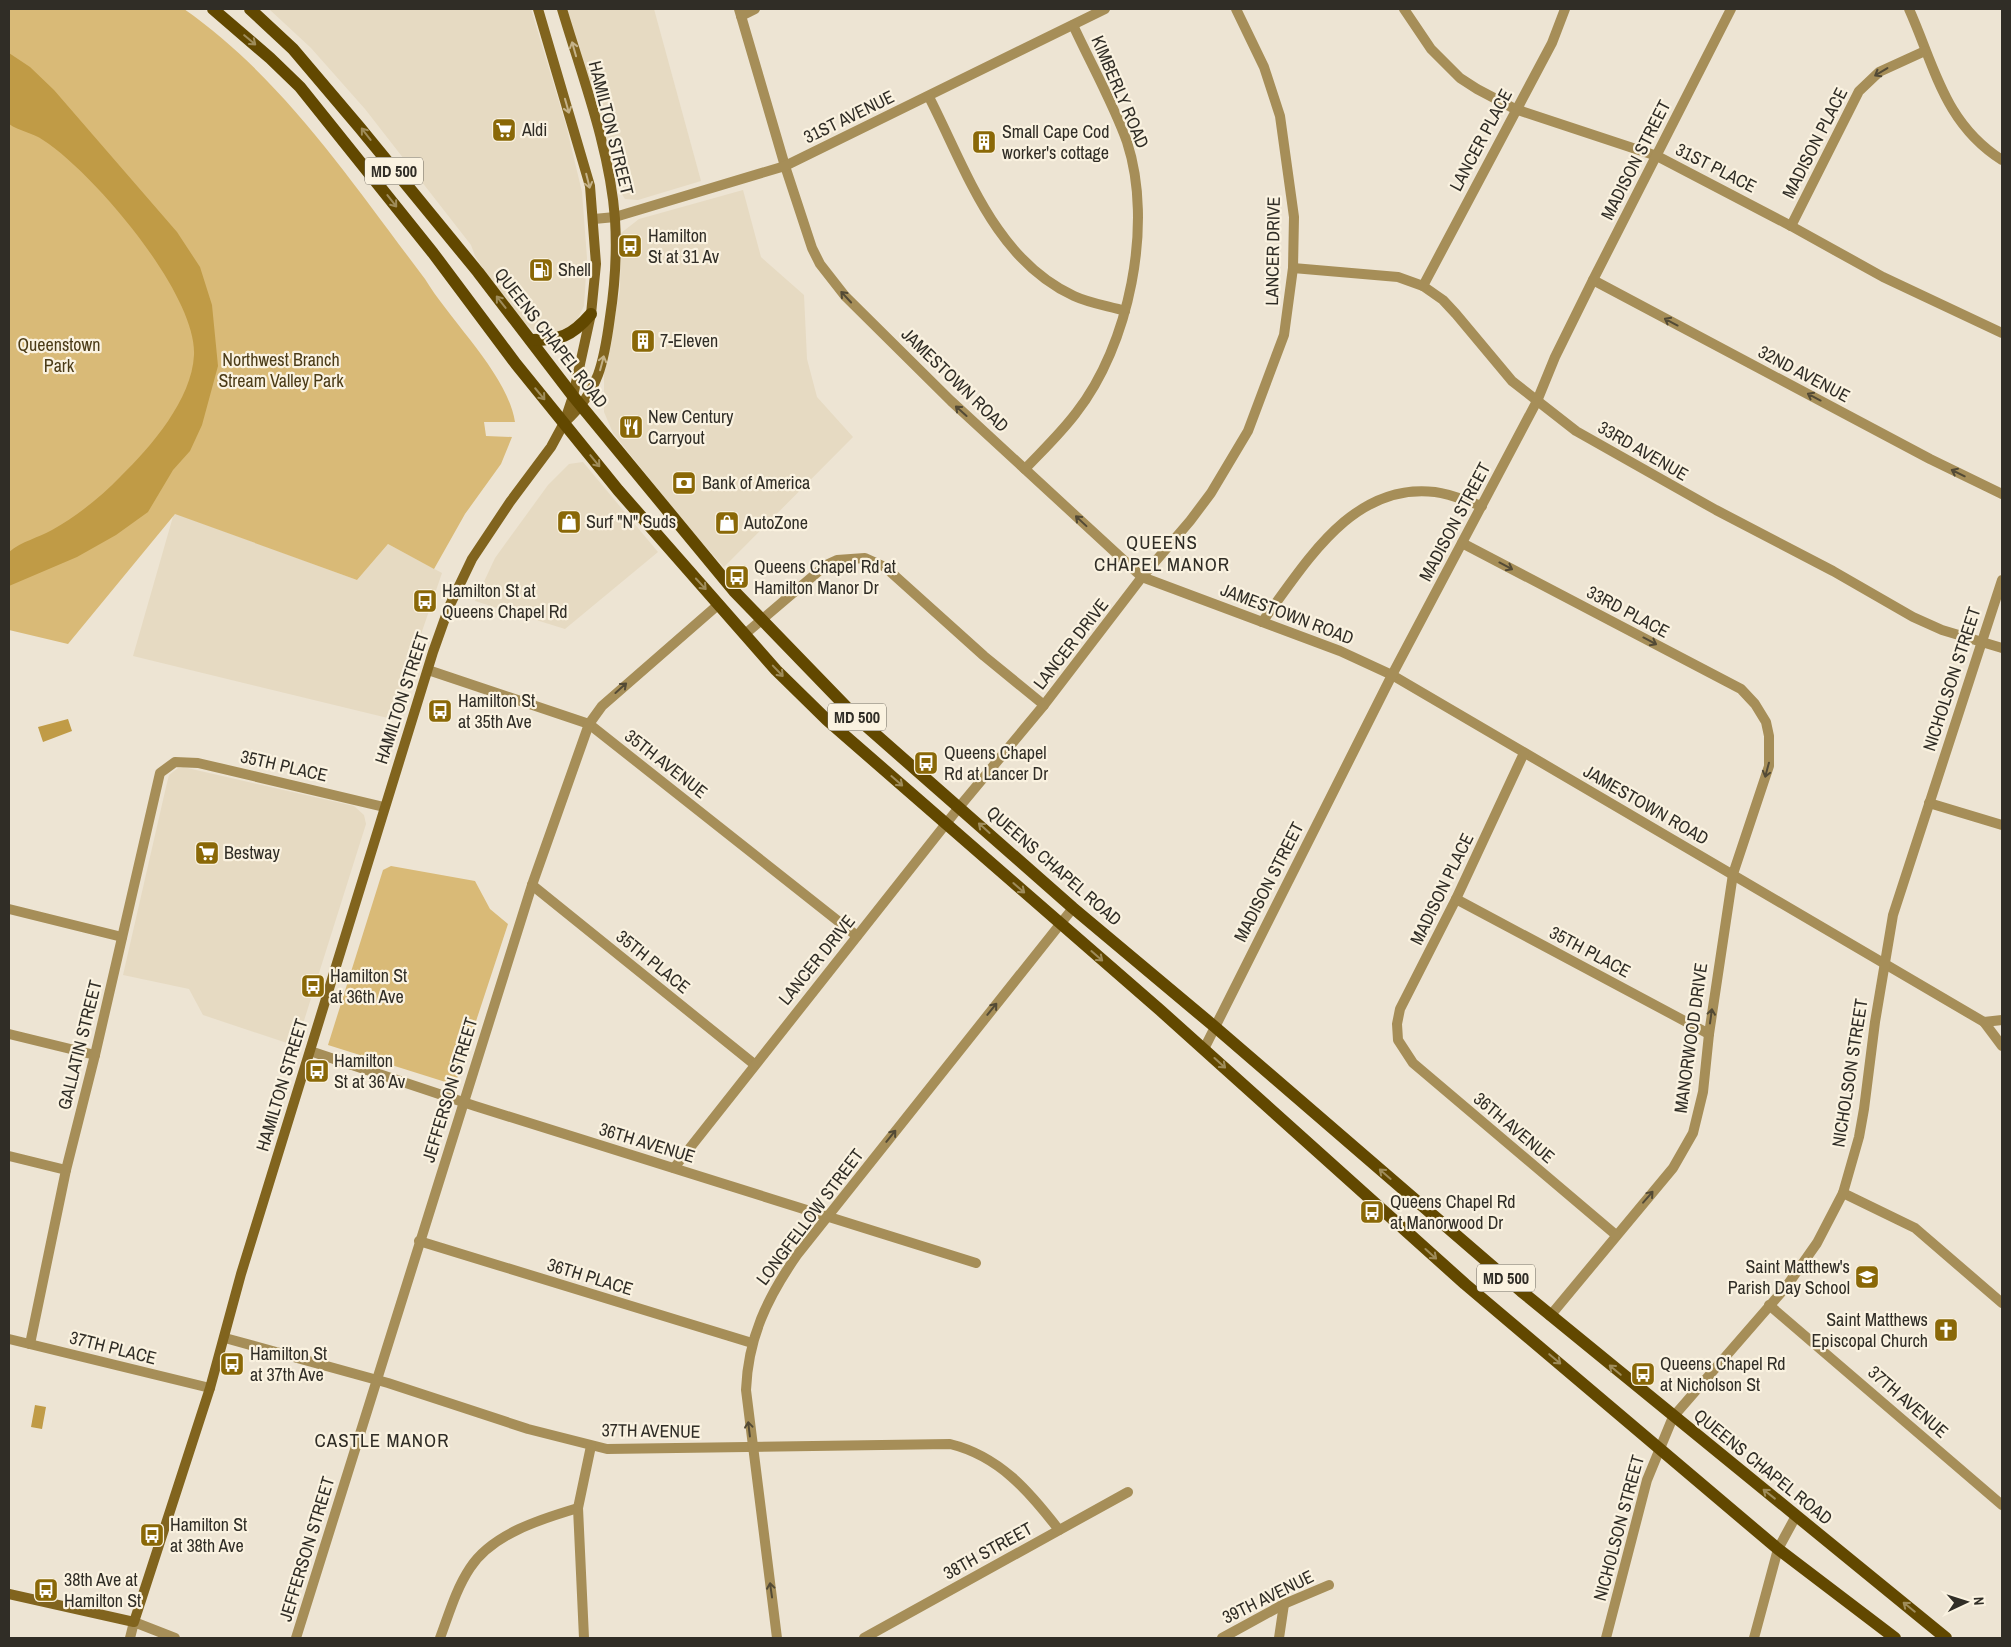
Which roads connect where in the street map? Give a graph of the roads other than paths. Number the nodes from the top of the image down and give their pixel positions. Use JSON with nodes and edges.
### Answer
{"nodes":[{"id":1,"x":213,"y":9,"type":"edge"},
{"id":2,"x":250,"y":9,"type":"edge"},
{"id":3,"x":538,"y":9,"type":"edge"},
{"id":4,"x":562,"y":9,"type":"edge"},
{"id":5,"x":755,"y":9,"type":"edge"},
{"id":6,"x":1105,"y":9,"type":"edge"},
{"id":7,"x":1236,"y":9,"type":"edge"},
{"id":8,"x":1404,"y":9,"type":"edge"},
{"id":9,"x":1565,"y":9,"type":"edge"},
{"id":10,"x":1731,"y":9,"type":"edge"},
{"id":11,"x":1909,"y":9,"type":"edge"},
{"id":12,"x":740,"y":12,"type":"edge"},
{"id":13,"x":1073,"y":25,"type":"junction"},
{"id":14,"x":1925,"y":52,"type":"junction"},
{"id":15,"x":929,"y":97,"type":"junction"},
{"id":16,"x":1515,"y":109,"type":"junction"},
{"id":17,"x":1657,"y":156,"type":"junction"},
{"id":18,"x":2002,"y":160,"type":"edge"},
{"id":19,"x":785,"y":166,"type":"junction"},
{"id":20,"x":615,"y":217,"type":"junction"},
{"id":21,"x":594,"y":219,"type":"junction"},
{"id":22,"x":1791,"y":226,"type":"junction"},
{"id":23,"x":1293,"y":268,"type":"junction"},
{"id":24,"x":1593,"y":280,"type":"junction"},
{"id":25,"x":1423,"y":286,"type":"junction"},
{"id":26,"x":1125,"y":311,"type":"junction"},
{"id":27,"x":591,"y":314,"type":"junction"},
{"id":28,"x":2002,"y":333,"type":"edge"},
{"id":29,"x":531,"y":340,"type":"junction"},
{"id":30,"x":573,"y":396,"type":"junction"},
{"id":31,"x":1537,"y":401,"type":"junction"},
{"id":32,"x":582,"y":407,"type":"junction"},
{"id":33,"x":564,"y":423,"type":"junction"},
{"id":34,"x":1025,"y":469,"type":"junction"},
{"id":35,"x":2002,"y":494,"type":"edge"},
{"id":36,"x":1482,"y":506,"type":"junction"},
{"id":37,"x":1462,"y":543,"type":"junction"},
{"id":38,"x":1142,"y":578,"type":"junction"},
{"id":39,"x":2002,"y":580,"type":"edge"},
{"id":40,"x":719,"y":604,"type":"junction"},
{"id":41,"x":761,"y":620,"type":"junction"},
{"id":42,"x":1262,"y":622,"type":"junction"},
{"id":43,"x":746,"y":634,"type":"junction"},
{"id":44,"x":1982,"y":642,"type":"junction"},
{"id":45,"x":2002,"y":648,"type":"edge"},
{"id":46,"x":428,"y":670,"type":"junction"},
{"id":47,"x":1392,"y":675,"type":"junction"},
{"id":48,"x":1044,"y":705,"type":"junction"},
{"id":49,"x":1766,"y":722,"type":"joint"},
{"id":50,"x":589,"y":724,"type":"junction"},
{"id":51,"x":1524,"y":753,"type":"junction"},
{"id":52,"x":176,"y":762,"type":"joint"},
{"id":53,"x":1929,"y":803,"type":"junction"},
{"id":54,"x":960,"y":806,"type":"junction"},
{"id":55,"x":384,"y":807,"type":"junction"},
{"id":56,"x":945,"y":824,"type":"junction"},
{"id":57,"x":2002,"y":825,"type":"edge"},
{"id":58,"x":1733,"y":874,"type":"junction"},
{"id":59,"x":532,"y":885,"type":"junction"},
{"id":60,"x":1456,"y":899,"type":"junction"},
{"id":61,"x":1073,"y":908,"type":"junction"},
{"id":62,"x":9,"y":909,"type":"edge"},
{"id":63,"x":1060,"y":924,"type":"junction"},
{"id":64,"x":857,"y":936,"type":"junction"},
{"id":65,"x":122,"y":937,"type":"junction"},
{"id":66,"x":1884,"y":963,"type":"junction"},
{"id":67,"x":2002,"y":1020,"type":"edge"},
{"id":68,"x":1984,"y":1022,"type":"junction"},
{"id":69,"x":1215,"y":1027,"type":"junction"},
{"id":70,"x":9,"y":1034,"type":"edge"},
{"id":71,"x":1708,"y":1034,"type":"junction"},
{"id":72,"x":1398,"y":1040,"type":"joint"},
{"id":73,"x":2002,"y":1046,"type":"edge"},
{"id":74,"x":1204,"y":1049,"type":"junction"},
{"id":75,"x":310,"y":1051,"type":"junction"},
{"id":76,"x":95,"y":1055,"type":"junction"},
{"id":77,"x":754,"y":1064,"type":"junction"},
{"id":78,"x":464,"y":1102,"type":"junction"},
{"id":79,"x":9,"y":1156,"type":"edge"},
{"id":80,"x":674,"y":1168,"type":"junction"},
{"id":81,"x":66,"y":1170,"type":"junction"},
{"id":82,"x":1844,"y":1193,"type":"junction"},
{"id":83,"x":826,"y":1217,"type":"junction"},
{"id":84,"x":1616,"y":1234,"type":"junction"},
{"id":85,"x":420,"y":1241,"type":"junction"},
{"id":86,"x":976,"y":1263,"type":"dead end"},
{"id":87,"x":2002,"y":1303,"type":"edge"},
{"id":88,"x":1769,"y":1305,"type":"junction"},
{"id":89,"x":1550,"y":1316,"type":"junction"},
{"id":90,"x":225,"y":1338,"type":"junction"},
{"id":91,"x":9,"y":1339,"type":"edge"},
{"id":92,"x":752,"y":1343,"type":"junction"},
{"id":93,"x":30,"y":1344,"type":"junction"},
{"id":94,"x":377,"y":1380,"type":"junction"},
{"id":95,"x":210,"y":1388,"type":"junction"},
{"id":96,"x":1673,"y":1417,"type":"junction"},
{"id":97,"x":591,"y":1446,"type":"junction"},
{"id":98,"x":752,"y":1446,"type":"junction"},
{"id":99,"x":1660,"y":1446,"type":"junction"},
{"id":100,"x":1128,"y":1492,"type":"dead end"},
{"id":101,"x":2002,"y":1505,"type":"edge"},
{"id":102,"x":578,"y":1508,"type":"junction"},
{"id":103,"x":1796,"y":1516,"type":"junction"},
{"id":104,"x":1059,"y":1530,"type":"junction"},
{"id":105,"x":1778,"y":1548,"type":"junction"},
{"id":106,"x":1329,"y":1585,"type":"dead end"},
{"id":107,"x":9,"y":1594,"type":"edge"},
{"id":108,"x":1284,"y":1604,"type":"junction"},
{"id":109,"x":134,"y":1622,"type":"junction"},
{"id":110,"x":130,"y":1638,"type":"edge"},
{"id":111,"x":175,"y":1638,"type":"edge"},
{"id":112,"x":296,"y":1638,"type":"edge"},
{"id":113,"x":440,"y":1638,"type":"edge"},
{"id":114,"x":584,"y":1638,"type":"edge"},
{"id":115,"x":777,"y":1638,"type":"edge"},
{"id":116,"x":864,"y":1638,"type":"edge"},
{"id":117,"x":1222,"y":1638,"type":"edge"},
{"id":118,"x":1279,"y":1638,"type":"edge"},
{"id":119,"x":1606,"y":1638,"type":"edge"},
{"id":120,"x":1754,"y":1638,"type":"edge"},
{"id":121,"x":1895,"y":1638,"type":"edge"},
{"id":122,"x":1946,"y":1638,"type":"edge"}],
"edges":[{"from":1,"to":33,"type":"main road","number":"MD 500","one_way":true},
{"from":29,"to":2,"type":"main road","name":"QUEENS CHAPEL ROAD","number":"MD 500","one_way":true},
{"from":3,"to":21,"type":"main road","name":"HAMILTON STREET","one_way":true},
{"from":20,"to":4,"type":"main road","name":"HAMILTON STREET","one_way":true},
{"from":5,"to":12,"type":"street"},
{"from":6,"to":13,"type":"street","name":"31ST AVENUE"},
{"from":7,"to":23,"type":"street","name":"LANCER DRIVE"},
{"from":8,"to":16,"type":"street","name":"31ST PLACE"},
{"from":9,"to":16,"type":"street","name":"LANCER PLACE"},
{"from":10,"to":17,"type":"street","name":"MADISON STREET"},
{"from":11,"to":14,"type":"street"},
{"from":12,"to":19,"type":"street","name":"JAMESTOWN ROAD"},
{"from":13,"to":15,"type":"street","name":"31ST AVENUE"},
{"from":13,"to":26,"type":"street","name":"KIMBERLY ROAD"},
{"from":14,"to":18,"type":"street"},
{"from":14,"to":22,"type":"street","name":"MADISON PLACE","one_way":true},
{"from":15,"to":19,"type":"street","name":"31ST AVENUE"},
{"from":15,"to":26,"type":"street"},
{"from":16,"to":17,"type":"street","name":"31ST PLACE"},
{"from":16,"to":25,"type":"street","name":"LANCER PLACE"},
{"from":17,"to":22,"type":"street","name":"31ST PLACE"},
{"from":17,"to":24,"type":"street","name":"MADISON STREET"},
{"from":19,"to":20,"type":"street","name":"31ST AVENUE"},
{"from":34,"to":19,"type":"street","name":"JAMESTOWN ROAD","one_way":true},
{"from":20,"to":21,"type":"street","name":"31ST AVENUE"},
{"from":32,"to":20,"type":"main road","name":"HAMILTON STREET","one_way":true},
{"from":21,"to":27,"type":"main road","name":"HAMILTON STREET"},
{"from":22,"to":28,"type":"street","name":"31ST PLACE"},
{"from":23,"to":25,"type":"street","name":"33RD AVENUE"},
{"from":23,"to":38,"type":"street","name":"LANCER DRIVE"},
{"from":24,"to":31,"type":"street","name":"MADISON STREET"},
{"from":35,"to":24,"type":"street","name":"32ND AVENUE","one_way":true},
{"from":25,"to":31,"type":"street","name":"33RD AVENUE"},
{"from":26,"to":34,"type":"street","name":"KIMBERLY ROAD"},
{"from":27,"to":29,"type":"main road"},
{"from":27,"to":30,"type":"main road","name":"HAMILTON STREET"},
{"from":29,"to":30,"type":"main road","name":"QUEENS CHAPEL ROAD","number":"MD 500"},
{"from":30,"to":32,"type":"main road","name":"QUEENS CHAPEL ROAD","number":"MD 500"},
{"from":30,"to":33,"type":"main road","name":"HAMILTON STREET"},
{"from":31,"to":36,"type":"street","name":"MADISON STREET"},
{"from":31,"to":44,"type":"street","name":"33RD AVENUE"},
{"from":32,"to":33,"type":"main road","name":"HAMILTON STREET"},
{"from":32,"to":41,"type":"main road","name":"QUEENS CHAPEL ROAD","number":"MD 500"},
{"from":33,"to":40,"type":"main road","number":"MD 500","one_way":true},
{"from":33,"to":46,"type":"main road","name":"HAMILTON STREET"},
{"from":38,"to":34,"type":"street","name":"JAMESTOWN ROAD","one_way":true},
{"from":36,"to":37,"type":"street","name":"MADISON STREET"},
{"from":36,"to":42,"type":"street"},
{"from":37,"to":47,"type":"street","name":"MADISON STREET"},
{"from":37,"to":49,"type":"street","name":"33RD PLACE","one_way":true},
{"from":38,"to":42,"type":"street","name":"JAMESTOWN ROAD"},
{"from":38,"to":48,"type":"street","name":"LANCER DRIVE"},
{"from":39,"to":44,"type":"street","name":"NICHOLSON STREET"},
{"from":40,"to":43,"type":"main road","number":"MD 500"},
{"from":50,"to":40,"type":"street","name":"JEFFERSON STREET","one_way":true},
{"from":41,"to":43,"type":"street"},
{"from":41,"to":48,"type":"street"},
{"from":41,"to":54,"type":"main road","name":"QUEENS CHAPEL ROAD","number":"MD 500"},
{"from":42,"to":47,"type":"street","name":"JAMESTOWN ROAD"},
{"from":43,"to":56,"type":"main road","number":"MD 500","one_way":true},
{"from":44,"to":45,"type":"street","name":"33RD AVENUE"},
{"from":44,"to":53,"type":"street","name":"NICHOLSON STREET"},
{"from":46,"to":50,"type":"street","name":"35TH AVENUE"},
{"from":46,"to":55,"type":"main road","name":"HAMILTON STREET"},
{"from":47,"to":51,"type":"street","name":"JAMESTOWN ROAD"},
{"from":47,"to":69,"type":"street","name":"MADISON STREET"},
{"from":48,"to":54,"type":"street","name":"LANCER DRIVE"},
{"from":49,"to":58,"type":"street","name":"MANORWOOD DRIVE","one_way":true},
{"from":50,"to":59,"type":"street","name":"JEFFERSON STREET"},
{"from":50,"to":64,"type":"street","name":"35TH AVENUE"},
{"from":51,"to":58,"type":"street","name":"JAMESTOWN ROAD"},
{"from":51,"to":60,"type":"street","name":"MADISON PLACE"},
{"from":52,"to":55,"type":"street","name":"35TH PLACE"},
{"from":52,"to":65,"type":"street","name":"GALLATIN STREET"},
{"from":53,"to":57,"type":"street"},
{"from":53,"to":66,"type":"street","name":"NICHOLSON STREET"},
{"from":54,"to":56,"type":"street","name":"LANCER DRIVE"},
{"from":61,"to":54,"type":"main road","name":"QUEENS CHAPEL ROAD","number":"MD 500","one_way":true},
{"from":55,"to":75,"type":"main road","name":"HAMILTON STREET"},
{"from":56,"to":63,"type":"main road","number":"MD 500","one_way":true},
{"from":56,"to":64,"type":"street","name":"LANCER DRIVE"},
{"from":58,"to":66,"type":"street","name":"JAMESTOWN ROAD"},
{"from":71,"to":58,"type":"street","name":"MANORWOOD DRIVE","one_way":true},
{"from":59,"to":77,"type":"street","name":"35TH PLACE"},
{"from":59,"to":78,"type":"street","name":"JEFFERSON STREET"},
{"from":60,"to":71,"type":"street","name":"35TH PLACE"},
{"from":60,"to":72,"type":"street","name":"MADISON PLACE"},
{"from":61,"to":63,"type":"street","name":"LONGFELLOW STREET"},
{"from":61,"to":69,"type":"main road","name":"QUEENS CHAPEL ROAD","number":"MD 500"},
{"from":62,"to":65,"type":"street"},
{"from":63,"to":74,"type":"main road","number":"MD 500","one_way":true},
{"from":83,"to":63,"type":"street","name":"LONGFELLOW STREET","one_way":true},
{"from":64,"to":77,"type":"street","name":"LANCER DRIVE"},
{"from":65,"to":76,"type":"street","name":"GALLATIN STREET"},
{"from":66,"to":68,"type":"street","name":"JAMESTOWN ROAD"},
{"from":66,"to":82,"type":"street","name":"NICHOLSON STREET"},
{"from":67,"to":68,"type":"street"},
{"from":68,"to":73,"type":"street","name":"JAMESTOWN ROAD"},
{"from":69,"to":74,"type":"street","name":"MADISON STREET"},
{"from":89,"to":69,"type":"main road","name":"QUEENS CHAPEL ROAD","number":"MD 500","one_way":true},
{"from":70,"to":76,"type":"street"},
{"from":84,"to":71,"type":"street","name":"MANORWOOD DRIVE","one_way":true},
{"from":72,"to":84,"type":"street","name":"36TH AVENUE"},
{"from":74,"to":99,"type":"main road","number":"MD 500","one_way":true},
{"from":75,"to":78,"type":"street","name":"36TH AVENUE"},
{"from":75,"to":90,"type":"main road","name":"HAMILTON STREET"},
{"from":76,"to":81,"type":"street","name":"GALLATIN STREET"},
{"from":77,"to":80,"type":"street","name":"LANCER DRIVE"},
{"from":78,"to":80,"type":"street","name":"36TH AVENUE"},
{"from":78,"to":85,"type":"street","name":"JEFFERSON STREET"},
{"from":79,"to":81,"type":"street"},
{"from":80,"to":83,"type":"street","name":"36TH AVENUE"},
{"from":81,"to":93,"type":"street","name":"GALLATIN STREET"},
{"from":82,"to":87,"type":"street"},
{"from":82,"to":88,"type":"street","name":"NICHOLSON STREET"},
{"from":83,"to":86,"type":"street","name":"36TH AVENUE"},
{"from":83,"to":92,"type":"street","name":"LONGFELLOW STREET"},
{"from":84,"to":89,"type":"street","name":"MANORWOOD DRIVE"},
{"from":85,"to":92,"type":"street","name":"36TH PLACE"},
{"from":85,"to":94,"type":"street","name":"JEFFERSON STREET"},
{"from":88,"to":96,"type":"street","name":"NICHOLSON STREET"},
{"from":88,"to":101,"type":"street","name":"37TH AVENUE"},
{"from":96,"to":89,"type":"main road","name":"QUEENS CHAPEL ROAD","number":"MD 500","one_way":true},
{"from":90,"to":94,"type":"street","name":"37TH AVENUE"},
{"from":90,"to":95,"type":"main road","name":"HAMILTON STREET"},
{"from":91,"to":93,"type":"street","name":"37TH PLACE"},
{"from":98,"to":92,"type":"street","name":"LONGFELLOW STREET","one_way":true},
{"from":93,"to":95,"type":"street","name":"37TH PLACE"},
{"from":94,"to":97,"type":"street","name":"37TH AVENUE"},
{"from":94,"to":112,"type":"street","name":"JEFFERSON STREET"},
{"from":95,"to":109,"type":"main road","name":"HAMILTON STREET"},
{"from":96,"to":99,"type":"street","name":"NICHOLSON STREET"},
{"from":103,"to":96,"type":"main road","name":"QUEENS CHAPEL ROAD","number":"MD 500","one_way":true},
{"from":97,"to":98,"type":"street","name":"37TH AVENUE"},
{"from":97,"to":102,"type":"street"},
{"from":98,"to":104,"type":"street","name":"37TH AVENUE"},
{"from":115,"to":98,"type":"street","name":"LONGFELLOW STREET","one_way":true},
{"from":99,"to":105,"type":"main road","number":"MD 500"},
{"from":99,"to":119,"type":"street","name":"NICHOLSON STREET"},
{"from":100,"to":104,"type":"street","name":"38TH STREET"},
{"from":102,"to":113,"type":"street"},
{"from":102,"to":114,"type":"street"},
{"from":103,"to":105,"type":"street"},
{"from":122,"to":103,"type":"main road","name":"QUEENS CHAPEL ROAD","number":"MD 500","one_way":true},
{"from":104,"to":116,"type":"street","name":"38TH STREET"},
{"from":105,"to":120,"type":"street"},
{"from":105,"to":121,"type":"main road","number":"MD 500"},
{"from":106,"to":108,"type":"street","name":"39TH AVENUE"},
{"from":107,"to":109,"type":"main road"},
{"from":108,"to":117,"type":"street","name":"39TH AVENUE"},
{"from":108,"to":118,"type":"street"},
{"from":109,"to":110,"type":"street","name":"HAMILTON STREET"},
{"from":109,"to":111,"type":"street"}]}
